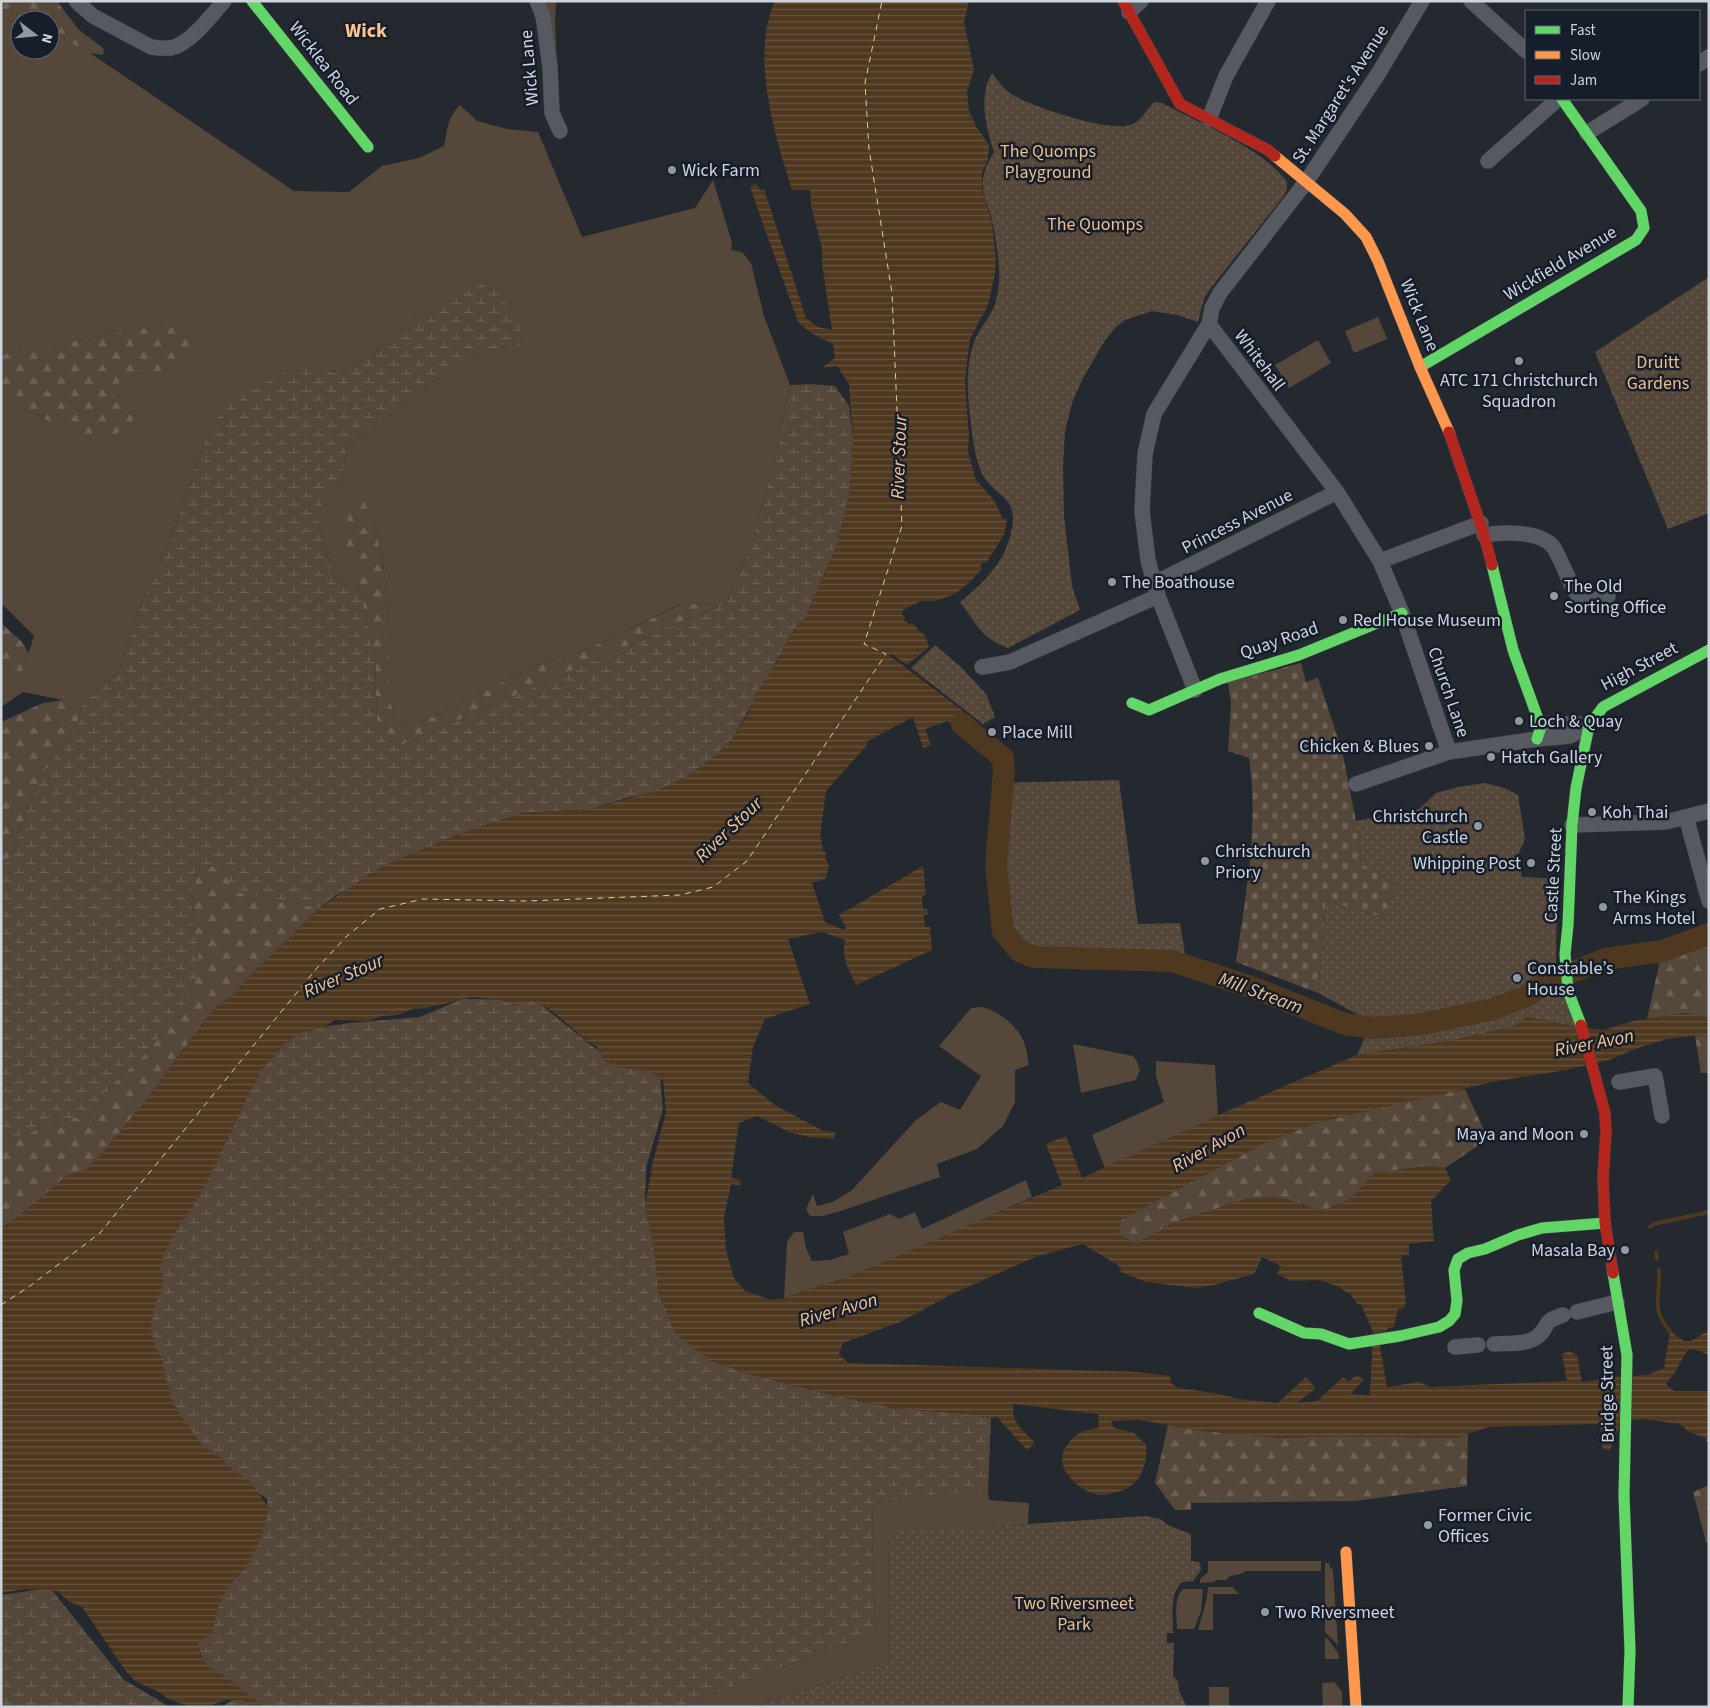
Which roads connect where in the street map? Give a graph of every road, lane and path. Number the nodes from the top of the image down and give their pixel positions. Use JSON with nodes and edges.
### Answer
{"nodes":[{"id":1,"x":76,"y":1,"type":"edge"},
{"id":2,"x":224,"y":1,"type":"edge"},
{"id":3,"x":252,"y":1,"type":"edge"},
{"id":4,"x":537,"y":1,"type":"edge"},
{"id":5,"x":1141,"y":1,"type":"edge"},
{"id":6,"x":1268,"y":1,"type":"edge"},
{"id":7,"x":1422,"y":1,"type":"edge"},
{"id":8,"x":1471,"y":1,"type":"edge"},
{"id":9,"x":1126,"y":6,"type":"edge"},
{"id":10,"x":1525,"y":50,"type":"edge"},
{"id":11,"x":1559,"y":100,"type":"edge"},
{"id":12,"x":1561,"y":100,"type":"edge"},
{"id":13,"x":1640,"y":100,"type":"edge"},
{"id":14,"x":1209,"y":118,"type":"junction"},
{"id":15,"x":560,"y":131,"type":"dead end"},
{"id":16,"x":1587,"y":133,"type":"junction"},
{"id":17,"x":368,"y":147,"type":"dead end"},
{"id":18,"x":1488,"y":161,"type":"dead end"},
{"id":19,"x":1306,"y":182,"type":"junction"},
{"id":20,"x":1209,"y":324,"type":"junction"},
{"id":21,"x":1420,"y":367,"type":"junction"},
{"id":22,"x":1337,"y":492,"type":"junction"},
{"id":23,"x":1482,"y":529,"type":"junction"},
{"id":24,"x":1380,"y":561,"type":"junction"},
{"id":25,"x":1156,"y":590,"type":"junction"},
{"id":26,"x":1608,"y":596,"type":"dead end"},
{"id":27,"x":1402,"y":613,"type":"junction"},
{"id":28,"x":1709,"y":650,"type":"edge"},
{"id":29,"x":982,"y":667,"type":"dead end"},
{"id":30,"x":1195,"y":690,"type":"junction"},
{"id":31,"x":1132,"y":703,"type":"dead end"},
{"id":32,"x":1589,"y":726,"type":"junction"},
{"id":33,"x":1539,"y":733,"type":"junction"},
{"id":34,"x":1450,"y":752,"type":"junction"},
{"id":35,"x":1356,"y":784,"type":"dead end"},
{"id":36,"x":1687,"y":800,"type":"dead end"},
{"id":37,"x":1709,"y":811,"type":"edge"},
{"id":38,"x":1686,"y":816,"type":"junction"},
{"id":39,"x":1572,"y":825,"type":"junction"},
{"id":40,"x":1709,"y":901,"type":"edge"},
{"id":41,"x":1581,"y":1026,"type":"joint"},
{"id":42,"x":1608,"y":1084,"type":"junction"},
{"id":43,"x":1662,"y":1116,"type":"dead end"},
{"id":44,"x":1605,"y":1223,"type":"junction"},
{"id":45,"x":1617,"y":1302,"type":"junction"},
{"id":46,"x":1259,"y":1313,"type":"dead end"},
{"id":47,"x":1494,"y":1344,"type":"dead end"},
{"id":48,"x":1478,"y":1345,"type":"dead end"},
{"id":49,"x":1455,"y":1347,"type":"dead end"},
{"id":50,"x":1346,"y":1552,"type":"dead end"},
{"id":51,"x":1356,"y":1707,"type":"edge"},
{"id":52,"x":1628,"y":1707,"type":"edge"}],
"edges":[{"from":1,"to":2,"type":"street"},
{"from":3,"to":17,"type":"street","name":"Wicklea Road"},
{"from":4,"to":15,"type":"street","name":"Wick Lane"},
{"from":5,"to":9,"type":"street"},
{"from":6,"to":14,"type":"street"},
{"from":7,"to":19,"type":"street","name":"St. Margaret's Avenue"},
{"from":8,"to":10,"type":"street"},
{"from":9,"to":14,"type":"street","name":"Wick Lane"},
{"from":11,"to":18,"type":"street"},
{"from":12,"to":16,"type":"street","name":"Wickfield Avenue"},
{"from":13,"to":16,"type":"street"},
{"from":14,"to":19,"type":"street","name":"Wick Lane"},
{"from":16,"to":21,"type":"street","name":"Wickfield Avenue"},
{"from":19,"to":20,"type":"street","name":"Whitehall"},
{"from":19,"to":21,"type":"street","name":"Wick Lane"},
{"from":20,"to":22,"type":"street","name":"Whitehall"},
{"from":20,"to":25,"type":"street"},
{"from":21,"to":23,"type":"street","name":"Wick Lane"},
{"from":22,"to":24,"type":"street","name":"Whitehall"},
{"from":22,"to":25,"type":"street","name":"Princess Avenue"},
{"from":23,"to":24,"type":"street"},
{"from":23,"to":26,"type":"street"},
{"from":23,"to":33,"type":"street","name":"Wick Lane"},
{"from":24,"to":27,"type":"street","name":"Church Lane"},
{"from":25,"to":29,"type":"street"},
{"from":25,"to":30,"type":"street"},
{"from":27,"to":30,"type":"street","name":"Quay Road"},
{"from":27,"to":34,"type":"street","name":"Church Lane"},
{"from":28,"to":32,"type":"street","name":"High Street"},
{"from":30,"to":31,"type":"street","name":"Quay Road"},
{"from":32,"to":33,"type":"street"},
{"from":32,"to":39,"type":"street","name":"Castle Street"},
{"from":33,"to":34,"type":"street"},
{"from":34,"to":35,"type":"street"},
{"from":36,"to":38,"type":"street"},
{"from":37,"to":38,"type":"street"},
{"from":38,"to":39,"type":"street"},
{"from":38,"to":40,"type":"street"},
{"from":39,"to":41,"type":"street","name":"Castle Street"},
{"from":41,"to":42,"type":"street","name":"Bridge Street"},
{"from":42,"to":43,"type":"street"},
{"from":42,"to":44,"type":"street","name":"Bridge Street"},
{"from":44,"to":45,"type":"street","name":"Bridge Street"},
{"from":44,"to":46,"type":"street"},
{"from":45,"to":47,"type":"street"},
{"from":45,"to":52,"type":"street","name":"Bridge Street"},
{"from":48,"to":49,"type":"street"},
{"from":50,"to":51,"type":"street"}]}
